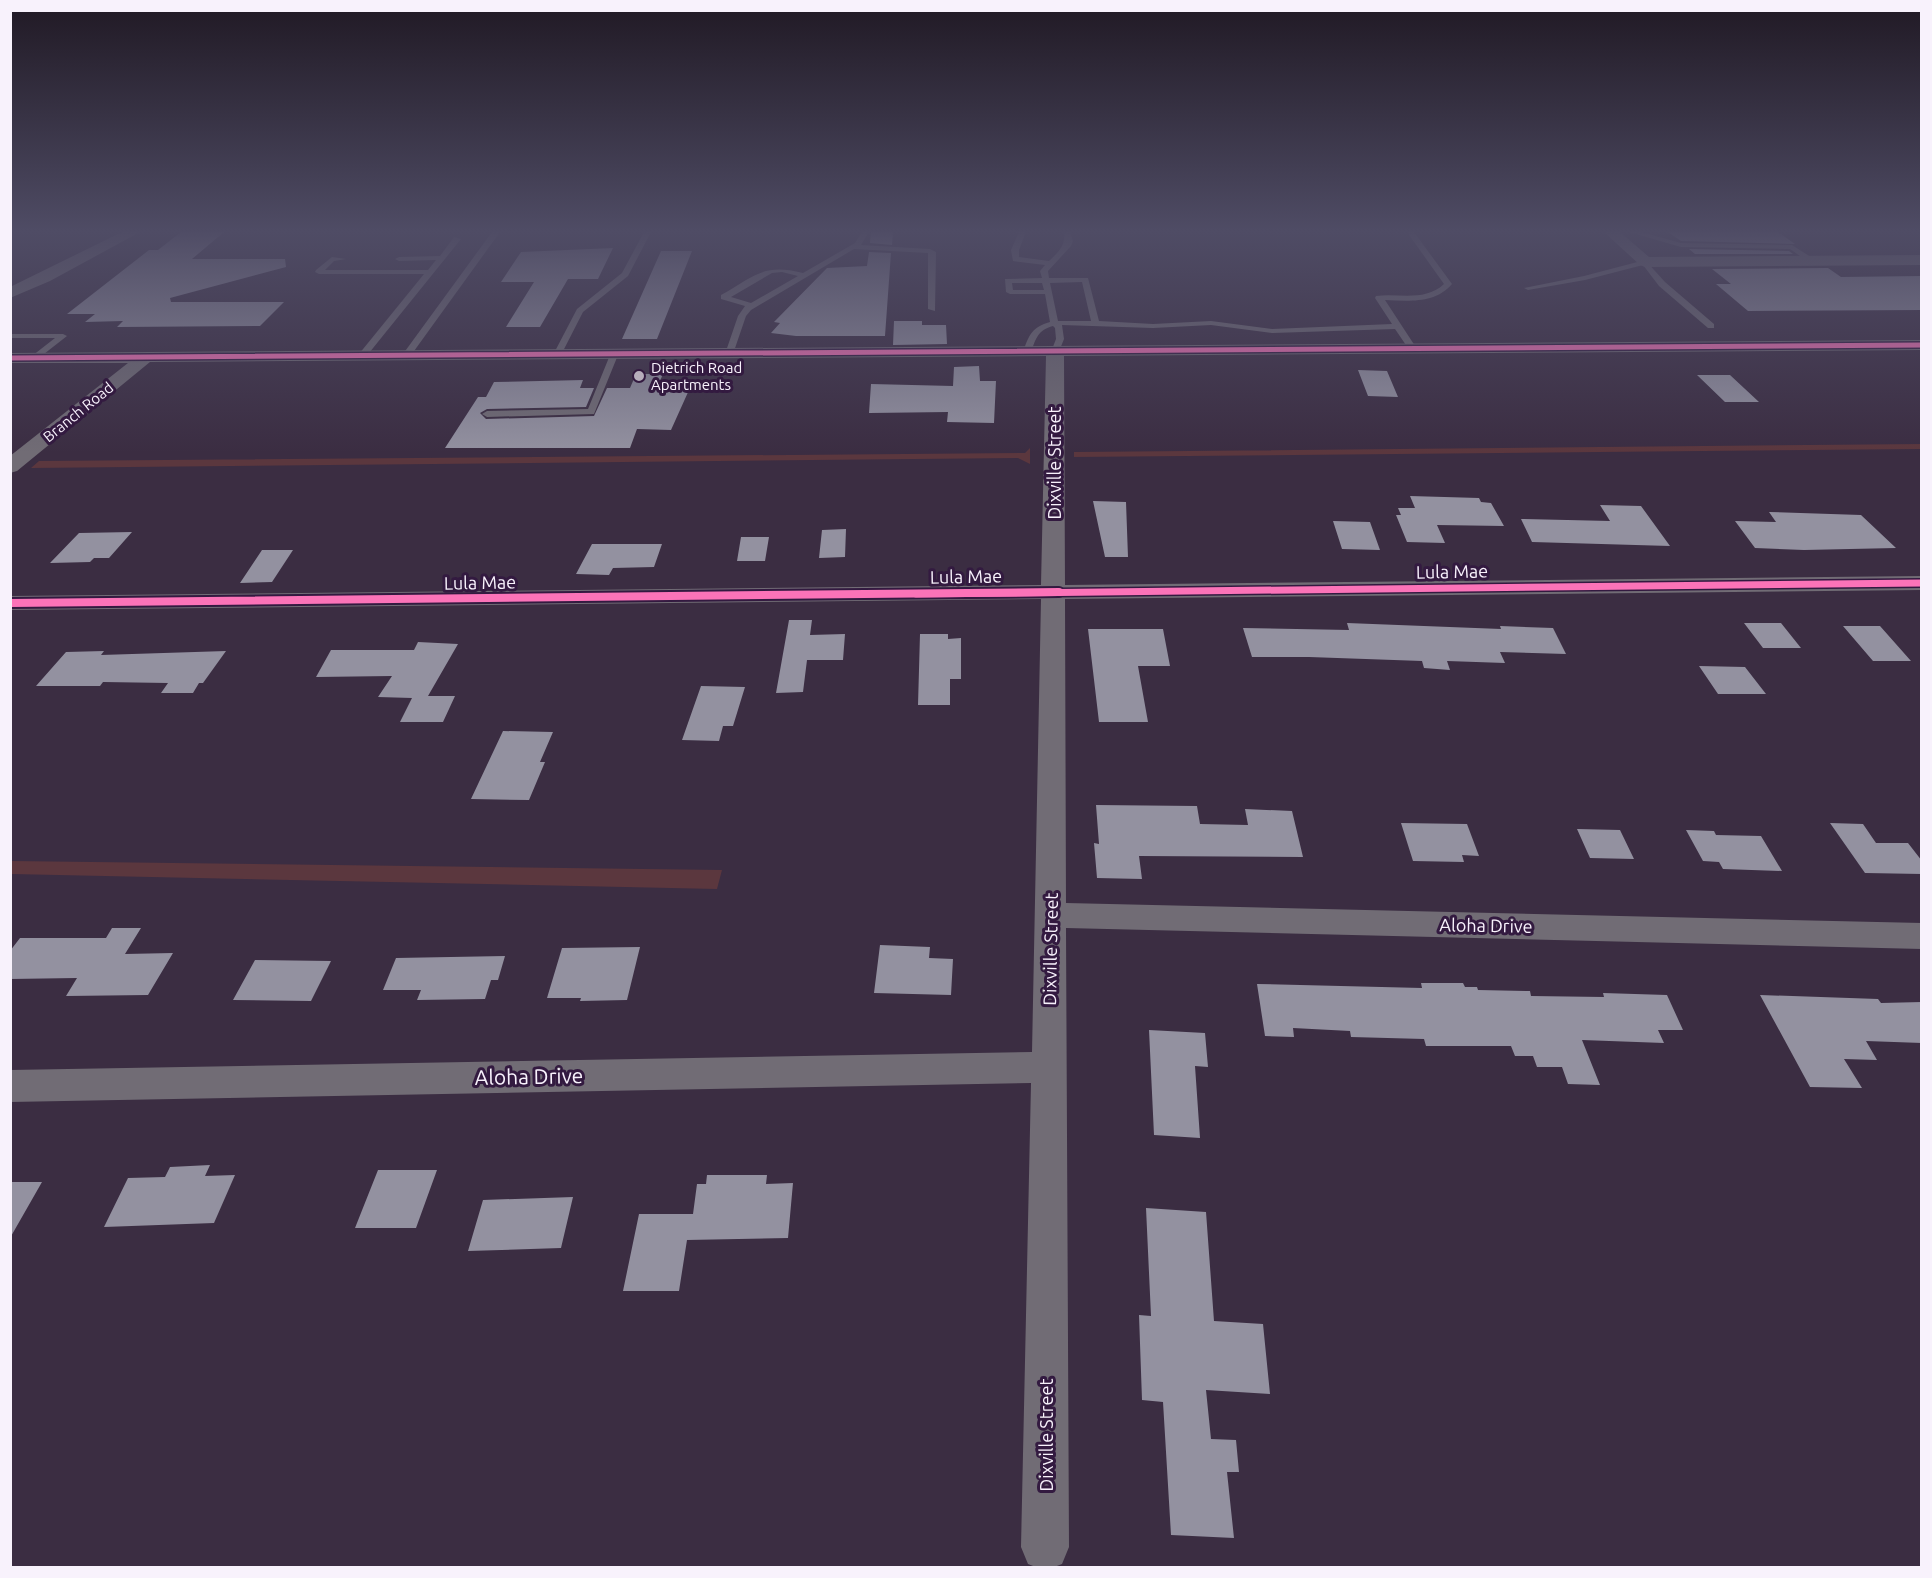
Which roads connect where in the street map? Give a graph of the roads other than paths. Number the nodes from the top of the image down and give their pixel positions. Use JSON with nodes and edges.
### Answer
{"nodes":[{"id":1,"x":403,"y":306,"type":"edge"},
{"id":2,"x":443,"y":306,"type":"edge"},
{"id":3,"x":587,"y":306,"type":"edge"},
{"id":4,"x":753,"y":306,"type":"edge"},
{"id":5,"x":932,"y":306,"type":"edge"},
{"id":6,"x":1051,"y":306,"type":"edge"},
{"id":7,"x":1092,"y":306,"type":"edge"},
{"id":8,"x":1384,"y":306,"type":"edge"},
{"id":9,"x":1687,"y":306,"type":"edge"},
{"id":10,"x":932,"y":309,"type":"dead end"},
{"id":11,"x":1096,"y":322,"type":"junction"},
{"id":12,"x":1054,"y":323,"type":"junction"},
{"id":13,"x":1398,"y":326,"type":"junction"},
{"id":14,"x":1711,"y":326,"type":"dead end"},
{"id":15,"x":10,"y":336,"type":"edge"},
{"id":16,"x":1922,"y":345,"type":"edge"},
{"id":17,"x":1413,"y":349,"type":"junction"},
{"id":18,"x":1027,"y":352,"type":"junction"},
{"id":19,"x":1054,"y":352,"type":"junction"},
{"id":20,"x":729,"y":354,"type":"junction"},
{"id":21,"x":557,"y":355,"type":"junction"},
{"id":22,"x":614,"y":355,"type":"junction"},
{"id":23,"x":362,"y":356,"type":"junction"},
{"id":24,"x":406,"y":356,"type":"junction"},
{"id":25,"x":146,"y":357,"type":"junction"},
{"id":26,"x":10,"y":358,"type":"edge"},
{"id":27,"x":35,"y":358,"type":"junction"},
{"id":28,"x":487,"y":414,"type":"dead end"},
{"id":29,"x":10,"y":467,"type":"edge"},
{"id":30,"x":1922,"y":584,"type":"edge"},
{"id":31,"x":1052,"y":592,"type":"junction"},
{"id":32,"x":10,"y":603,"type":"edge"},
{"id":33,"x":1050,"y":915,"type":"junction"},
{"id":34,"x":1922,"y":936,"type":"edge"},
{"id":35,"x":1048,"y":1067,"type":"junction"},
{"id":36,"x":10,"y":1086,"type":"edge"},
{"id":37,"x":1045,"y":1547,"type":"dead end"}],
"edges":[{"from":1,"to":23,"type":"lane"},
{"from":2,"to":24,"type":"lane"},
{"from":3,"to":21,"type":"lane"},
{"from":4,"to":20,"type":"lane"},
{"from":5,"to":10,"type":"lane"},
{"from":6,"to":12,"type":"lane"},
{"from":7,"to":11,"type":"lane"},
{"from":8,"to":13,"type":"lane"},
{"from":9,"to":14,"type":"lane"},
{"from":11,"to":12,"type":"lane"},
{"from":11,"to":13,"type":"lane"},
{"from":12,"to":18,"type":"lane"},
{"from":12,"to":19,"type":"lane"},
{"from":13,"to":17,"type":"lane"},
{"from":15,"to":27,"type":"lane"},
{"from":16,"to":17,"type":"street"},
{"from":17,"to":19,"type":"street"},
{"from":18,"to":19,"type":"street"},
{"from":18,"to":20,"type":"street"},
{"from":19,"to":31,"type":"street","name":"Dixville Street"},
{"from":20,"to":22,"type":"street"},
{"from":21,"to":22,"type":"street"},
{"from":21,"to":24,"type":"street"},
{"from":22,"to":28,"type":"lane"},
{"from":23,"to":24,"type":"street"},
{"from":23,"to":25,"type":"street"},
{"from":25,"to":27,"type":"street"},
{"from":25,"to":29,"type":"street","name":"Branch Road"},
{"from":26,"to":27,"type":"street"},
{"from":30,"to":31,"type":"street","name":"Lula Mae"},
{"from":31,"to":32,"type":"street","name":"Lula Mae"},
{"from":31,"to":33,"type":"street","name":"Dixville Street"},
{"from":33,"to":34,"type":"street","name":"Aloha Drive"},
{"from":33,"to":35,"type":"street","name":"Dixville Street"},
{"from":35,"to":36,"type":"street","name":"Aloha Drive"},
{"from":35,"to":37,"type":"street","name":"Dixville Street"}]}
